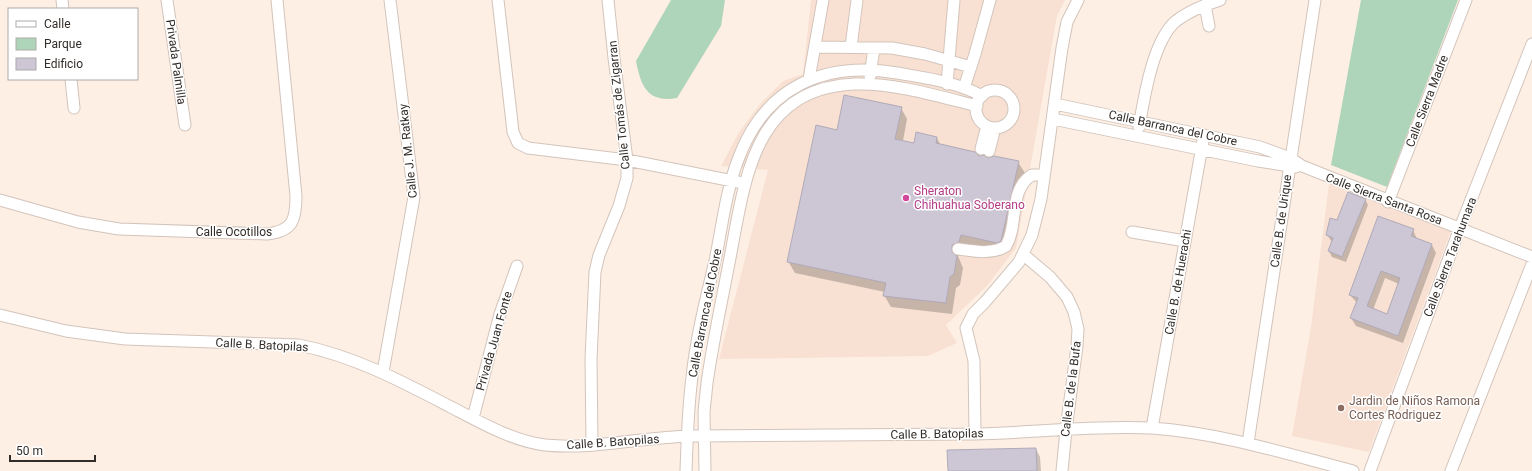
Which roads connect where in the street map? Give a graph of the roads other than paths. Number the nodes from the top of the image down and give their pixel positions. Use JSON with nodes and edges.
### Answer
{"nodes":[{"id":1,"x":168,"y":0,"type":"edge"},
{"id":2,"x":277,"y":0,"type":"edge"},
{"id":3,"x":390,"y":0,"type":"edge"},
{"id":4,"x":498,"y":0,"type":"edge"},
{"id":5,"x":608,"y":0,"type":"edge"},
{"id":6,"x":823,"y":0,"type":"edge"},
{"id":7,"x":857,"y":0,"type":"edge"},
{"id":8,"x":954,"y":0,"type":"edge"},
{"id":9,"x":990,"y":0,"type":"edge"},
{"id":10,"x":1078,"y":0,"type":"edge"},
{"id":11,"x":1220,"y":0,"type":"edge"},
{"id":12,"x":1315,"y":0,"type":"edge"},
{"id":13,"x":1466,"y":0,"type":"edge"},
{"id":14,"x":1205,"y":5,"type":"junction"},
{"id":15,"x":1209,"y":26,"type":"dead end"},
{"id":16,"x":1532,"y":44,"type":"edge"},
{"id":17,"x":816,"y":47,"type":"junction"},
{"id":18,"x":851,"y":47,"type":"junction"},
{"id":19,"x":874,"y":48,"type":"junction"},
{"id":20,"x":950,"y":60,"type":"junction"},
{"id":21,"x":971,"y":67,"type":"junction"},
{"id":22,"x":870,"y":70,"type":"junction"},
{"id":23,"x":809,"y":79,"type":"junction"},
{"id":24,"x":71,"y":80,"type":"edge"},
{"id":25,"x":869,"y":84,"type":"junction"},
{"id":26,"x":946,"y":84,"type":"junction"},
{"id":27,"x":964,"y":88,"type":"junction"},
{"id":28,"x":982,"y":96,"type":"junction"},
{"id":29,"x":1055,"y":104,"type":"junction"},
{"id":30,"x":977,"y":106,"type":"junction"},
{"id":31,"x":74,"y":108,"type":"dead end"},
{"id":32,"x":767,"y":110,"type":"junction"},
{"id":33,"x":776,"y":118,"type":"junction"},
{"id":34,"x":1053,"y":119,"type":"junction"},
{"id":35,"x":1140,"y":121,"type":"junction"},
{"id":36,"x":185,"y":125,"type":"dead end"},
{"id":37,"x":991,"y":127,"type":"junction"},
{"id":38,"x":1137,"y":135,"type":"junction"},
{"id":39,"x":1204,"y":135,"type":"junction"},
{"id":40,"x":1201,"y":149,"type":"junction"},
{"id":41,"x":985,"y":150,"type":"dead end"},
{"id":42,"x":627,"y":160,"type":"junction"},
{"id":43,"x":1289,"y":162,"type":"junction"},
{"id":44,"x":1044,"y":175,"type":"junction"},
{"id":45,"x":732,"y":181,"type":"junction"},
{"id":46,"x":744,"y":183,"type":"junction"},
{"id":47,"x":0,"y":200,"type":"edge"},
{"id":48,"x":1388,"y":202,"type":"junction"},
{"id":49,"x":1460,"y":228,"type":"junction"},
{"id":50,"x":1132,"y":232,"type":"dead end"},
{"id":51,"x":1185,"y":242,"type":"junction"},
{"id":52,"x":958,"y":249,"type":"dead end"},
{"id":53,"x":1024,"y":255,"type":"junction"},
{"id":54,"x":1532,"y":258,"type":"edge"},
{"id":55,"x":1532,"y":264,"type":"edge"},
{"id":56,"x":517,"y":266,"type":"dead end"},
{"id":57,"x":0,"y":315,"type":"edge"},
{"id":58,"x":696,"y":345,"type":"junction"},
{"id":59,"x":712,"y":347,"type":"junction"},
{"id":60,"x":383,"y":372,"type":"junction"},
{"id":61,"x":473,"y":418,"type":"junction"},
{"id":62,"x":1152,"y":428,"type":"junction"},
{"id":63,"x":1066,"y":430,"type":"junction"},
{"id":64,"x":975,"y":434,"type":"junction"},
{"id":65,"x":687,"y":436,"type":"junction"},
{"id":66,"x":705,"y":436,"type":"junction"},
{"id":67,"x":1248,"y":443,"type":"junction"},
{"id":68,"x":592,"y":445,"type":"junction"},
{"id":69,"x":686,"y":471,"type":"edge"},
{"id":70,"x":704,"y":471,"type":"edge"},
{"id":71,"x":1062,"y":471,"type":"edge"},
{"id":72,"x":1353,"y":471,"type":"edge"},
{"id":73,"x":1370,"y":471,"type":"edge"},
{"id":74,"x":1451,"y":471,"type":"edge"}],
"edges":[{"from":1,"to":36,"type":"street","name":"Privada Palmilla"},
{"from":2,"to":47,"type":"street","name":"Calle Ocotillos"},
{"from":3,"to":60,"type":"street","name":"Calle J. M. Ratkay"},
{"from":4,"to":42,"type":"street"},
{"from":5,"to":42,"type":"street","name":"Calle Tomás de Zigarran"},
{"from":6,"to":17,"type":"street"},
{"from":7,"to":18,"type":"street"},
{"from":8,"to":20,"type":"street"},
{"from":9,"to":21,"type":"street"},
{"from":10,"to":29,"type":"street"},
{"from":11,"to":14,"type":"street"},
{"from":12,"to":43,"type":"street","name":"Calle B. de Urique"},
{"from":13,"to":48,"type":"street","name":"Calle Sierra Madre"},
{"from":14,"to":15,"type":"street"},
{"from":14,"to":35,"type":"street"},
{"from":16,"to":49,"type":"street","name":"Calle Sierra Tarahumara"},
{"from":17,"to":18,"type":"street"},
{"from":17,"to":23,"type":"street"},
{"from":18,"to":19,"type":"street"},
{"from":19,"to":20,"type":"street"},
{"from":19,"to":22,"type":"street"},
{"from":20,"to":21,"type":"street"},
{"from":20,"to":26,"type":"street"},
{"from":21,"to":27,"type":"street"},
{"from":22,"to":23,"type":"street","name":"Calle Barranca del Cobre"},
{"from":22,"to":25,"type":"street"},
{"from":22,"to":26,"type":"street","name":"Calle Barranca del Cobre"},
{"from":23,"to":32,"type":"street","name":"Calle Barranca del Cobre"},
{"from":24,"to":31,"type":"street"},
{"from":25,"to":30,"type":"street","name":"Calle Barranca del Cobre"},
{"from":25,"to":33,"type":"street","name":"Calle Barranca del Cobre"},
{"from":26,"to":27,"type":"street","name":"Calle Barranca del Cobre"},
{"from":27,"to":28,"type":"street","name":"Calle Barranca del Cobre"},
{"from":28,"to":30,"type":"street"},
{"from":28,"to":37,"type":"street"},
{"from":29,"to":34,"type":"street"},
{"from":29,"to":35,"type":"street","name":"Calle Barranca del Cobre"},
{"from":30,"to":37,"type":"street"},
{"from":32,"to":33,"type":"street"},
{"from":32,"to":45,"type":"street","name":"Calle Barranca del Cobre"},
{"from":33,"to":46,"type":"street","name":"Calle Barranca del Cobre"},
{"from":34,"to":38,"type":"street","name":"Calle Barranca del Cobre"},
{"from":34,"to":44,"type":"street"},
{"from":35,"to":38,"type":"street"},
{"from":35,"to":39,"type":"street","name":"Calle Barranca del Cobre"},
{"from":37,"to":41,"type":"street"},
{"from":38,"to":40,"type":"street","name":"Calle Barranca del Cobre"},
{"from":39,"to":40,"type":"street","name":"Calle B. de Huerachi"},
{"from":39,"to":43,"type":"street","name":"Calle Barranca del Cobre"},
{"from":40,"to":43,"type":"street","name":"Calle Barranca del Cobre"},
{"from":40,"to":51,"type":"street","name":"Calle B. de Huerachi"},
{"from":42,"to":45,"type":"street"},
{"from":42,"to":68,"type":"street","name":"Calle Tomás de Zigarran"},
{"from":43,"to":48,"type":"street","name":"Calle Sierra Santa Rosa"},
{"from":43,"to":67,"type":"street","name":"Calle B. de Urique"},
{"from":44,"to":52,"type":"street"},
{"from":44,"to":53,"type":"street"},
{"from":45,"to":46,"type":"street"},
{"from":45,"to":58,"type":"street","name":"Calle Barranca del Cobre"},
{"from":46,"to":59,"type":"street","name":"Calle Barranca del Cobre"},
{"from":48,"to":49,"type":"street","name":"Calle Sierra Santa Rosa"},
{"from":49,"to":54,"type":"street","name":"Calle Sierra Santa Rosa"},
{"from":49,"to":73,"type":"street","name":"Calle Sierra Tarahumara"},
{"from":50,"to":51,"type":"street"},
{"from":51,"to":62,"type":"street","name":"Calle B. de Huerachi"},
{"from":53,"to":63,"type":"street","name":"Calle B. de la Bufa"},
{"from":53,"to":64,"type":"street"},
{"from":55,"to":74,"type":"street"},
{"from":56,"to":61,"type":"street","name":"Privada Juan Fonte"},
{"from":57,"to":60,"type":"street","name":"Calle B. Batopilas"},
{"from":58,"to":59,"type":"street"},
{"from":58,"to":65,"type":"street","name":"Calle Barranca del Cobre"},
{"from":59,"to":66,"type":"street","name":"Calle Barranca del Cobre"},
{"from":60,"to":61,"type":"street","name":"Calle B. Batopilas"},
{"from":61,"to":68,"type":"street","name":"Calle B. Batopilas"},
{"from":62,"to":63,"type":"street","name":"Calle B. Batopilas"},
{"from":62,"to":67,"type":"street","name":"Calle B. Batopilas"},
{"from":63,"to":64,"type":"street","name":"Calle B. Batopilas"},
{"from":63,"to":71,"type":"street","name":"Calle B. de la Bufa"},
{"from":64,"to":66,"type":"street","name":"Calle B. Batopilas"},
{"from":65,"to":66,"type":"street","name":"Calle B. Batopilas"},
{"from":65,"to":68,"type":"street","name":"Calle B. Batopilas"},
{"from":65,"to":69,"type":"street","name":"Calle Barranca del Cobre"},
{"from":66,"to":70,"type":"street","name":"Calle Barranca del Cobre"},
{"from":67,"to":72,"type":"street","name":"Calle B. Batopilas"}]}
